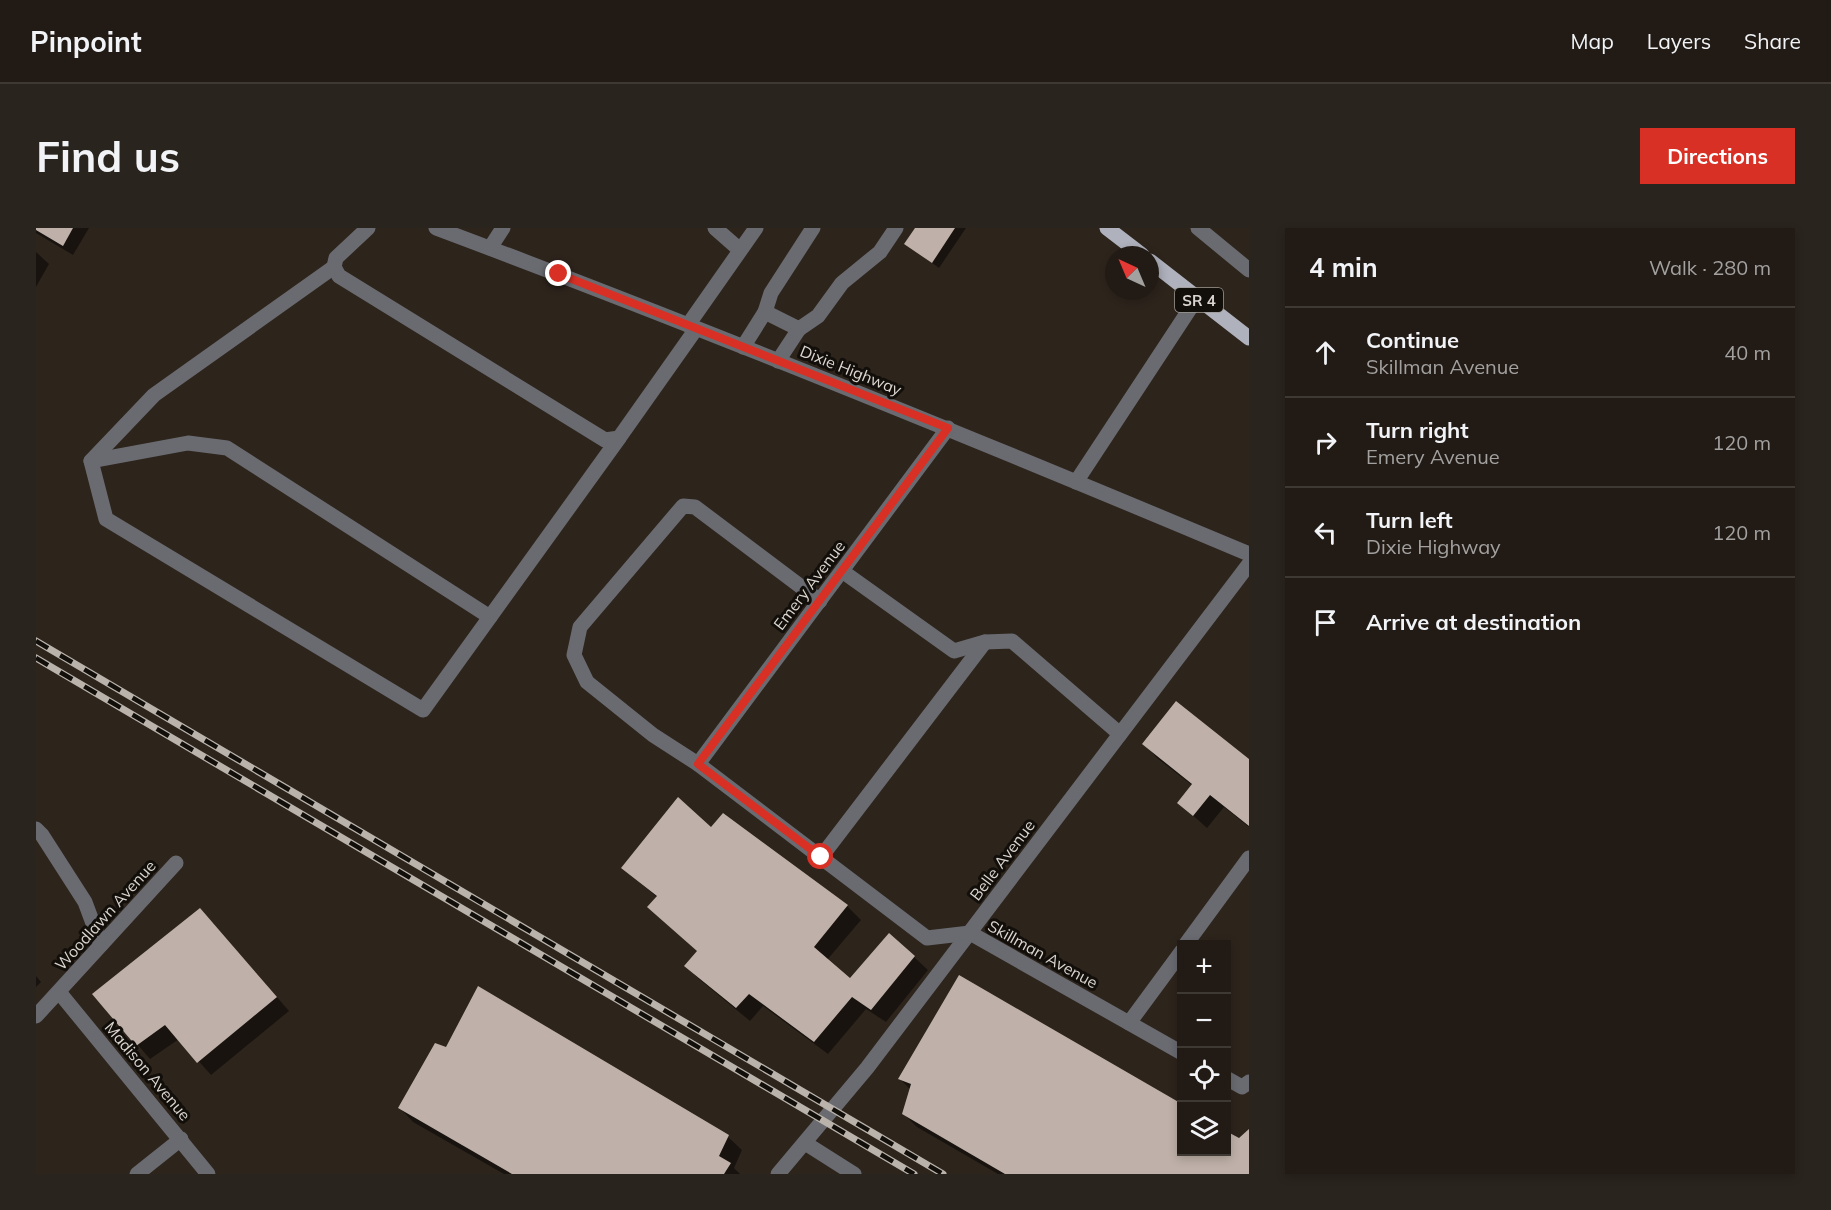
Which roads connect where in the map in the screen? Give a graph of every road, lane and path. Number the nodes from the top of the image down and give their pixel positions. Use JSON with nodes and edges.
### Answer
{"nodes":[{"id":1,"x":368,"y":228,"type":"edge"},
{"id":2,"x":436,"y":228,"type":"edge"},
{"id":3,"x":503,"y":228,"type":"edge"},
{"id":4,"x":715,"y":228,"type":"edge"},
{"id":5,"x":756,"y":228,"type":"edge"},
{"id":6,"x":813,"y":228,"type":"edge"},
{"id":7,"x":897,"y":228,"type":"edge"},
{"id":8,"x":1198,"y":228,"type":"edge"},
{"id":9,"x":1115,"y":230,"type":"edge"},
{"id":10,"x":1132,"y":246,"type":"edge"},
{"id":11,"x":490,"y":248,"type":"junction"},
{"id":12,"x":740,"y":249,"type":"junction"},
{"id":13,"x":334,"y":267,"type":"junction"},
{"id":14,"x":1159,"y":268,"type":"edge"},
{"id":15,"x":1249,"y":270,"type":"edge"},
{"id":16,"x":1197,"y":298,"type":"junction"},
{"id":17,"x":765,"y":312,"type":"junction"},
{"id":18,"x":692,"y":327,"type":"junction"},
{"id":19,"x":799,"y":329,"type":"junction"},
{"id":20,"x":1249,"y":338,"type":"edge"},
{"id":21,"x":743,"y":347,"type":"junction"},
{"id":22,"x":778,"y":361,"type":"junction"},
{"id":23,"x":948,"y":428,"type":"junction"},
{"id":24,"x":619,"y":438,"type":"junction"},
{"id":25,"x":91,"y":460,"type":"junction"},
{"id":26,"x":1076,"y":482,"type":"junction"},
{"id":27,"x":1249,"y":554,"type":"edge"},
{"id":28,"x":1249,"y":564,"type":"edge"},
{"id":29,"x":842,"y":571,"type":"junction"},
{"id":30,"x":820,"y":601,"type":"junction"},
{"id":31,"x":490,"y":617,"type":"junction"},
{"id":32,"x":985,"y":642,"type":"junction"},
{"id":33,"x":1120,"y":734,"type":"junction"},
{"id":34,"x":698,"y":764,"type":"junction"},
{"id":35,"x":36,"y":829,"type":"edge"},
{"id":36,"x":821,"y":857,"type":"junction"},
{"id":37,"x":1249,"y":858,"type":"edge"},
{"id":38,"x":176,"y":863,"type":"dead end"},
{"id":39,"x":970,"y":933,"type":"junction"},
{"id":40,"x":1190,"y":940,"type":"edge"},
{"id":41,"x":101,"y":945,"type":"junction"},
{"id":42,"x":1177,"y":958,"type":"edge"},
{"id":43,"x":59,"y":992,"type":"junction"},
{"id":44,"x":36,"y":1016,"type":"edge"},
{"id":45,"x":1129,"y":1023,"type":"junction"},
{"id":46,"x":1177,"y":1050,"type":"edge"},
{"id":47,"x":1231,"y":1079,"type":"edge"},
{"id":48,"x":1246,"y":1084,"type":"edge"},
{"id":49,"x":181,"y":1139,"type":"junction"},
{"id":50,"x":805,"y":1143,"type":"junction"},
{"id":51,"x":137,"y":1174,"type":"edge"},
{"id":52,"x":208,"y":1174,"type":"edge"},
{"id":53,"x":778,"y":1174,"type":"edge"},
{"id":54,"x":854,"y":1174,"type":"edge"}],
"edges":[{"from":1,"to":13,"type":"street"},
{"from":2,"to":11,"type":"street","name":"Dixie Highway"},
{"from":3,"to":11,"type":"street"},
{"from":4,"to":12,"type":"street"},
{"from":5,"to":12,"type":"street"},
{"from":6,"to":17,"type":"street"},
{"from":7,"to":19,"type":"street"},
{"from":8,"to":15,"type":"street"},
{"from":9,"to":10,"type":"main road"},
{"from":11,"to":18,"type":"street","name":"Dixie Highway"},
{"from":12,"to":18,"type":"street"},
{"from":13,"to":24,"type":"street"},
{"from":13,"to":25,"type":"street"},
{"from":14,"to":16,"type":"main road","number":"SR 4"},
{"from":16,"to":20,"type":"main road","number":"SR 4"},
{"from":16,"to":26,"type":"street"},
{"from":17,"to":19,"type":"street"},
{"from":17,"to":21,"type":"street"},
{"from":18,"to":21,"type":"street","name":"Dixie Highway"},
{"from":18,"to":24,"type":"street"},
{"from":19,"to":22,"type":"street"},
{"from":21,"to":22,"type":"street","name":"Dixie Highway"},
{"from":22,"to":23,"type":"street","name":"Dixie Highway"},
{"from":23,"to":26,"type":"street","name":"Dixie Highway"},
{"from":23,"to":29,"type":"street","name":"Emery Avenue"},
{"from":24,"to":31,"type":"street"},
{"from":25,"to":31,"type":"street"},
{"from":25,"to":31,"type":"street"},
{"from":26,"to":27,"type":"street","name":"Dixie Highway"},
{"from":28,"to":33,"type":"street","name":"Belle Avenue"},
{"from":29,"to":30,"type":"street","name":"Emery Avenue"},
{"from":29,"to":32,"type":"street"},
{"from":30,"to":34,"type":"street","name":"Emery Avenue"},
{"from":30,"to":34,"type":"street","name":"Skillman Avenue"},
{"from":32,"to":33,"type":"street"},
{"from":32,"to":36,"type":"street"},
{"from":33,"to":39,"type":"street","name":"Belle Avenue"},
{"from":34,"to":36,"type":"street","name":"Skillman Avenue"},
{"from":35,"to":41,"type":"street"},
{"from":36,"to":39,"type":"street","name":"Skillman Avenue"},
{"from":37,"to":40,"type":"street"},
{"from":38,"to":41,"type":"street","name":"Woodlawn Avenue"},
{"from":39,"to":45,"type":"street","name":"Skillman Avenue"},
{"from":39,"to":50,"type":"street","name":"Belle Avenue"},
{"from":41,"to":43,"type":"street","name":"Woodlawn Avenue"},
{"from":42,"to":45,"type":"street"},
{"from":43,"to":44,"type":"street","name":"Woodlawn Avenue"},
{"from":43,"to":49,"type":"street","name":"Madison Avenue"},
{"from":45,"to":46,"type":"street","name":"Skillman Avenue"},
{"from":47,"to":48,"type":"street"},
{"from":49,"to":51,"type":"street"},
{"from":49,"to":52,"type":"street","name":"Madison Avenue"},
{"from":50,"to":53,"type":"street","name":"Belle Avenue"},
{"from":50,"to":54,"type":"street"}]}
